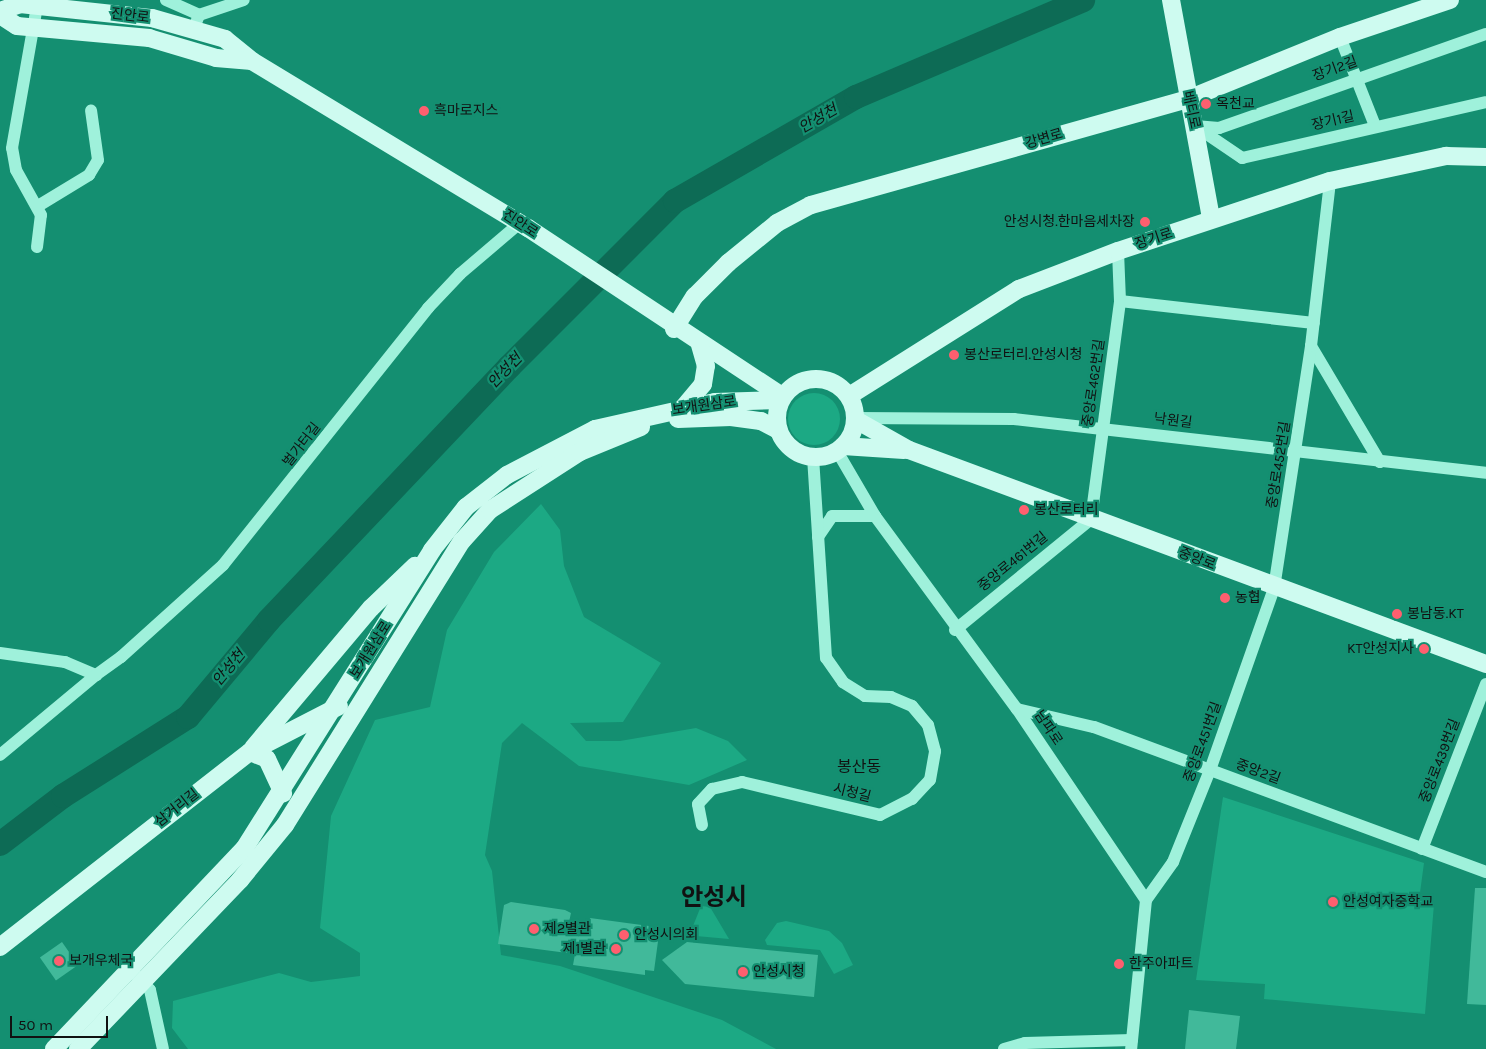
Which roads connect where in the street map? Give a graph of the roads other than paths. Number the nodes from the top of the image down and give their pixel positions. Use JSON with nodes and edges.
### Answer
{"nodes":[{"id":1,"x":166,"y":0,"type":"edge"},
{"id":2,"x":244,"y":0,"type":"edge"},
{"id":3,"x":1171,"y":0,"type":"edge"},
{"id":4,"x":1450,"y":0,"type":"edge"},
{"id":5,"x":37,"y":3,"type":"edge"},
{"id":6,"x":0,"y":11,"type":"edge"},
{"id":7,"x":0,"y":15,"type":"edge"},
{"id":8,"x":197,"y":22,"type":"junction"},
{"id":9,"x":31,"y":28,"type":"junction"},
{"id":10,"x":1486,"y":34,"type":"edge"},
{"id":11,"x":1340,"y":37,"type":"junction"},
{"id":12,"x":252,"y":61,"type":"junction"},
{"id":13,"x":1354,"y":78,"type":"junction"},
{"id":14,"x":1187,"y":93,"type":"junction"},
{"id":15,"x":1486,"y":102,"type":"edge"},
{"id":16,"x":91,"y":110,"type":"dead end"},
{"id":17,"x":1195,"y":126,"type":"junction"},
{"id":18,"x":1375,"y":126,"type":"junction"},
{"id":19,"x":1486,"y":156,"type":"edge"},
{"id":20,"x":1330,"y":181,"type":"junction"},
{"id":21,"x":38,"y":206,"type":"junction"},
{"id":22,"x":1212,"y":220,"type":"junction"},
{"id":23,"x":524,"y":226,"type":"junction"},
{"id":24,"x":37,"y":247,"type":"dead end"},
{"id":25,"x":1118,"y":251,"type":"junction"},
{"id":26,"x":1120,"y":301,"type":"junction"},
{"id":27,"x":1314,"y":323,"type":"junction"},
{"id":28,"x":674,"y":329,"type":"junction"},
{"id":29,"x":700,"y":345,"type":"junction"},
{"id":30,"x":1311,"y":346,"type":"junction"},
{"id":31,"x":849,"y":396,"type":"junction"},
{"id":32,"x":781,"y":398,"type":"junction"},
{"id":33,"x":683,"y":408,"type":"junction"},
{"id":34,"x":856,"y":419,"type":"junction"},
{"id":35,"x":1103,"y":428,"type":"junction"},
{"id":36,"x":778,"y":430,"type":"junction"},
{"id":37,"x":840,"y":449,"type":"junction"},
{"id":38,"x":909,"y":450,"type":"junction"},
{"id":39,"x":1296,"y":451,"type":"junction"},
{"id":40,"x":813,"y":458,"type":"junction"},
{"id":41,"x":1380,"y":462,"type":"junction"},
{"id":42,"x":1486,"y":473,"type":"edge"},
{"id":43,"x":875,"y":516,"type":"junction"},
{"id":44,"x":1091,"y":519,"type":"junction"},
{"id":45,"x":818,"y":537,"type":"junction"},
{"id":46,"x":432,"y":550,"type":"junction"},
{"id":47,"x":1274,"y":588,"type":"junction"},
{"id":48,"x":955,"y":630,"type":"junction"},
{"id":49,"x":0,"y":653,"type":"edge"},
{"id":50,"x":1486,"y":664,"type":"edge"},
{"id":51,"x":96,"y":675,"type":"junction"},
{"id":52,"x":1486,"y":684,"type":"edge"},
{"id":53,"x":369,"y":692,"type":"junction"},
{"id":54,"x":335,"y":707,"type":"junction"},
{"id":55,"x":1017,"y":709,"type":"junction"},
{"id":56,"x":250,"y":752,"type":"junction"},
{"id":57,"x":0,"y":755,"type":"edge"},
{"id":58,"x":1210,"y":770,"type":"junction"},
{"id":59,"x":283,"y":793,"type":"junction"},
{"id":60,"x":702,"y":824,"type":"dead end"},
{"id":61,"x":1422,"y":849,"type":"junction"},
{"id":62,"x":1486,"y":872,"type":"edge"},
{"id":63,"x":1146,"y":900,"type":"junction"},
{"id":64,"x":0,"y":947,"type":"edge"},
{"id":65,"x":137,"y":976,"type":"junction"},
{"id":66,"x":1131,"y":1044,"type":"edge"},
{"id":67,"x":54,"y":1049,"type":"edge"},
{"id":68,"x":78,"y":1049,"type":"edge"},
{"id":69,"x":163,"y":1049,"type":"edge"},
{"id":70,"x":1004,"y":1049,"type":"edge"}],
"edges":[{"from":1,"to":8,"type":"street"},
{"from":2,"to":8,"type":"street"},
{"from":3,"to":14,"type":"main road","name":"배티로"},
{"from":4,"to":11,"type":"main road","name":"강변로"},
{"from":5,"to":6,"type":"main road","name":"진안로"},
{"from":5,"to":8,"type":"main road","name":"진안로"},
{"from":5,"to":9,"type":"street"},
{"from":7,"to":9,"type":"main road","name":"진안로"},
{"from":8,"to":12,"type":"main road","name":"진안로"},
{"from":9,"to":12,"type":"main road","name":"진안로"},
{"from":9,"to":21,"type":"street"},
{"from":10,"to":13,"type":"street","name":"장기2길"},
{"from":11,"to":13,"type":"street"},
{"from":11,"to":14,"type":"main road","name":"강변로"},
{"from":12,"to":23,"type":"main road","name":"진안로"},
{"from":13,"to":17,"type":"street","name":"장기2길"},
{"from":13,"to":18,"type":"street"},
{"from":14,"to":17,"type":"main road","name":"배티로"},
{"from":14,"to":28,"type":"main road","name":"강변로"},
{"from":15,"to":18,"type":"street","name":"장기1길"},
{"from":16,"to":21,"type":"street"},
{"from":17,"to":18,"type":"street","name":"장기1길"},
{"from":17,"to":22,"type":"main road","name":"배티로"},
{"from":19,"to":20,"type":"main road","name":"장기로"},
{"from":20,"to":22,"type":"main road","name":"장기로"},
{"from":20,"to":27,"type":"street","name":"중앙로452번길"},
{"from":21,"to":24,"type":"street"},
{"from":22,"to":25,"type":"main road","name":"장기로"},
{"from":23,"to":28,"type":"main road","name":"진안로"},
{"from":23,"to":51,"type":"street","name":"벌가터길"},
{"from":25,"to":26,"type":"street","name":"중앙로462번길"},
{"from":25,"to":31,"type":"main road","name":"장기로"},
{"from":26,"to":27,"type":"street"},
{"from":26,"to":35,"type":"street","name":"중앙로462번길"},
{"from":27,"to":30,"type":"street","name":"중앙로452번길"},
{"from":28,"to":29,"type":"main road","name":"진안로"},
{"from":29,"to":32,"type":"main road","name":"진안로"},
{"from":29,"to":33,"type":"main road"},
{"from":30,"to":39,"type":"street","name":"중앙로452번길"},
{"from":30,"to":41,"type":"street"},
{"from":31,"to":32,"type":"main road"},
{"from":31,"to":34,"type":"main road"},
{"from":32,"to":33,"type":"main road","name":"보개원삼로"},
{"from":32,"to":36,"type":"main road"},
{"from":33,"to":46,"type":"main road","name":"보개원삼로"},
{"from":34,"to":35,"type":"street","name":"낙원길"},
{"from":34,"to":37,"type":"main road"},
{"from":34,"to":38,"type":"main road","name":"중앙로"},
{"from":35,"to":39,"type":"street","name":"낙원길"},
{"from":35,"to":44,"type":"street","name":"중앙로462번길"},
{"from":36,"to":40,"type":"main road"},
{"from":36,"to":53,"type":"main road","name":"보개원삼로"},
{"from":37,"to":38,"type":"main road","name":"중앙로"},
{"from":37,"to":40,"type":"main road"},
{"from":37,"to":43,"type":"street","name":"남파로"},
{"from":38,"to":44,"type":"main road","name":"중앙로"},
{"from":39,"to":41,"type":"street","name":"낙원길"},
{"from":39,"to":47,"type":"street","name":"중앙로452번길"},
{"from":40,"to":45,"type":"street","name":"시청길"},
{"from":41,"to":42,"type":"street","name":"낙원길"},
{"from":43,"to":45,"type":"street"},
{"from":43,"to":48,"type":"street","name":"남파로"},
{"from":44,"to":47,"type":"main road","name":"중앙로"},
{"from":44,"to":48,"type":"street","name":"중앙로461번길"},
{"from":45,"to":60,"type":"street","name":"시청길"},
{"from":46,"to":54,"type":"main road","name":"보개원삼로"},
{"from":46,"to":56,"type":"main road"},
{"from":47,"to":50,"type":"main road","name":"중앙로"},
{"from":47,"to":58,"type":"street","name":"중앙로451번길"},
{"from":48,"to":55,"type":"street","name":"남파로"},
{"from":49,"to":51,"type":"street"},
{"from":51,"to":57,"type":"street","name":"벌가터길"},
{"from":52,"to":61,"type":"street","name":"중앙로439번길"},
{"from":53,"to":54,"type":"main road","name":"삼거리길"},
{"from":53,"to":65,"type":"main road","name":"보개원삼로"},
{"from":54,"to":56,"type":"main road","name":"삼거리길"},
{"from":54,"to":59,"type":"main road","name":"보개원삼로"},
{"from":55,"to":58,"type":"street","name":"중앙2길"},
{"from":55,"to":63,"type":"street","name":"남파로"},
{"from":56,"to":59,"type":"main road"},
{"from":56,"to":64,"type":"main road","name":"삼거리길"},
{"from":58,"to":61,"type":"street","name":"중앙2길"},
{"from":58,"to":63,"type":"street","name":"중앙로451번길"},
{"from":59,"to":65,"type":"main road","name":"보개원삼로"},
{"from":61,"to":62,"type":"street","name":"중앙2길"},
{"from":63,"to":66,"type":"street"},
{"from":65,"to":67,"type":"main road","name":"보개원삼로"},
{"from":65,"to":68,"type":"main road","name":"보개원삼로"},
{"from":65,"to":69,"type":"street"},
{"from":66,"to":70,"type":"street"}]}
